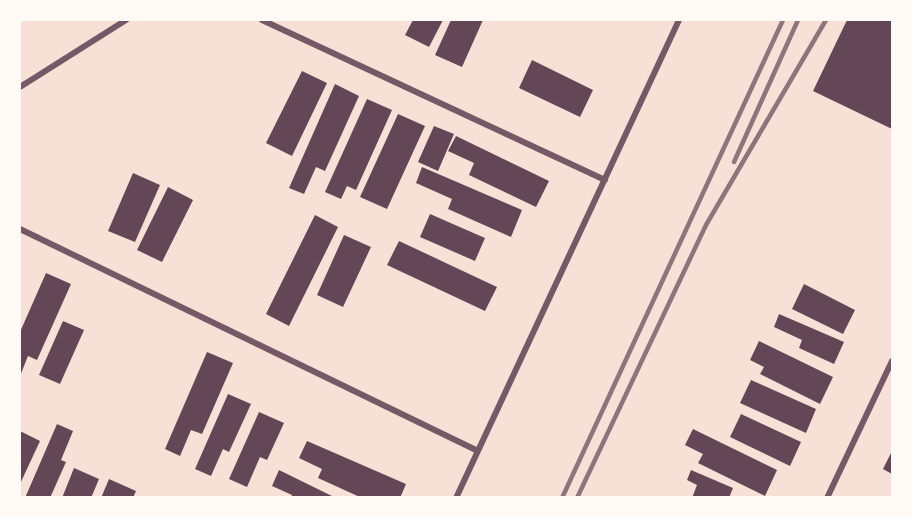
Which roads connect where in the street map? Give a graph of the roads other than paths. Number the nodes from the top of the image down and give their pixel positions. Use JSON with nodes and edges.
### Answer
{"nodes":[{"id":1,"x":126,"y":20,"type":"edge"},
{"id":2,"x":262,"y":20,"type":"edge"},
{"id":3,"x":679,"y":20,"type":"edge"},
{"id":4,"x":20,"y":87,"type":"edge"},
{"id":5,"x":605,"y":180,"type":"junction"},
{"id":6,"x":20,"y":229,"type":"edge"},
{"id":7,"x":892,"y":361,"type":"edge"},
{"id":8,"x":477,"y":451,"type":"junction"},
{"id":9,"x":456,"y":498,"type":"edge"},
{"id":10,"x":827,"y":498,"type":"edge"}],
"edges":[{"from":1,"to":4,"type":"street"},
{"from":2,"to":5,"type":"street"},
{"from":3,"to":5,"type":"street"},
{"from":5,"to":8,"type":"street"},
{"from":6,"to":8,"type":"street"},
{"from":7,"to":10,"type":"street"},
{"from":8,"to":9,"type":"street"}]}
